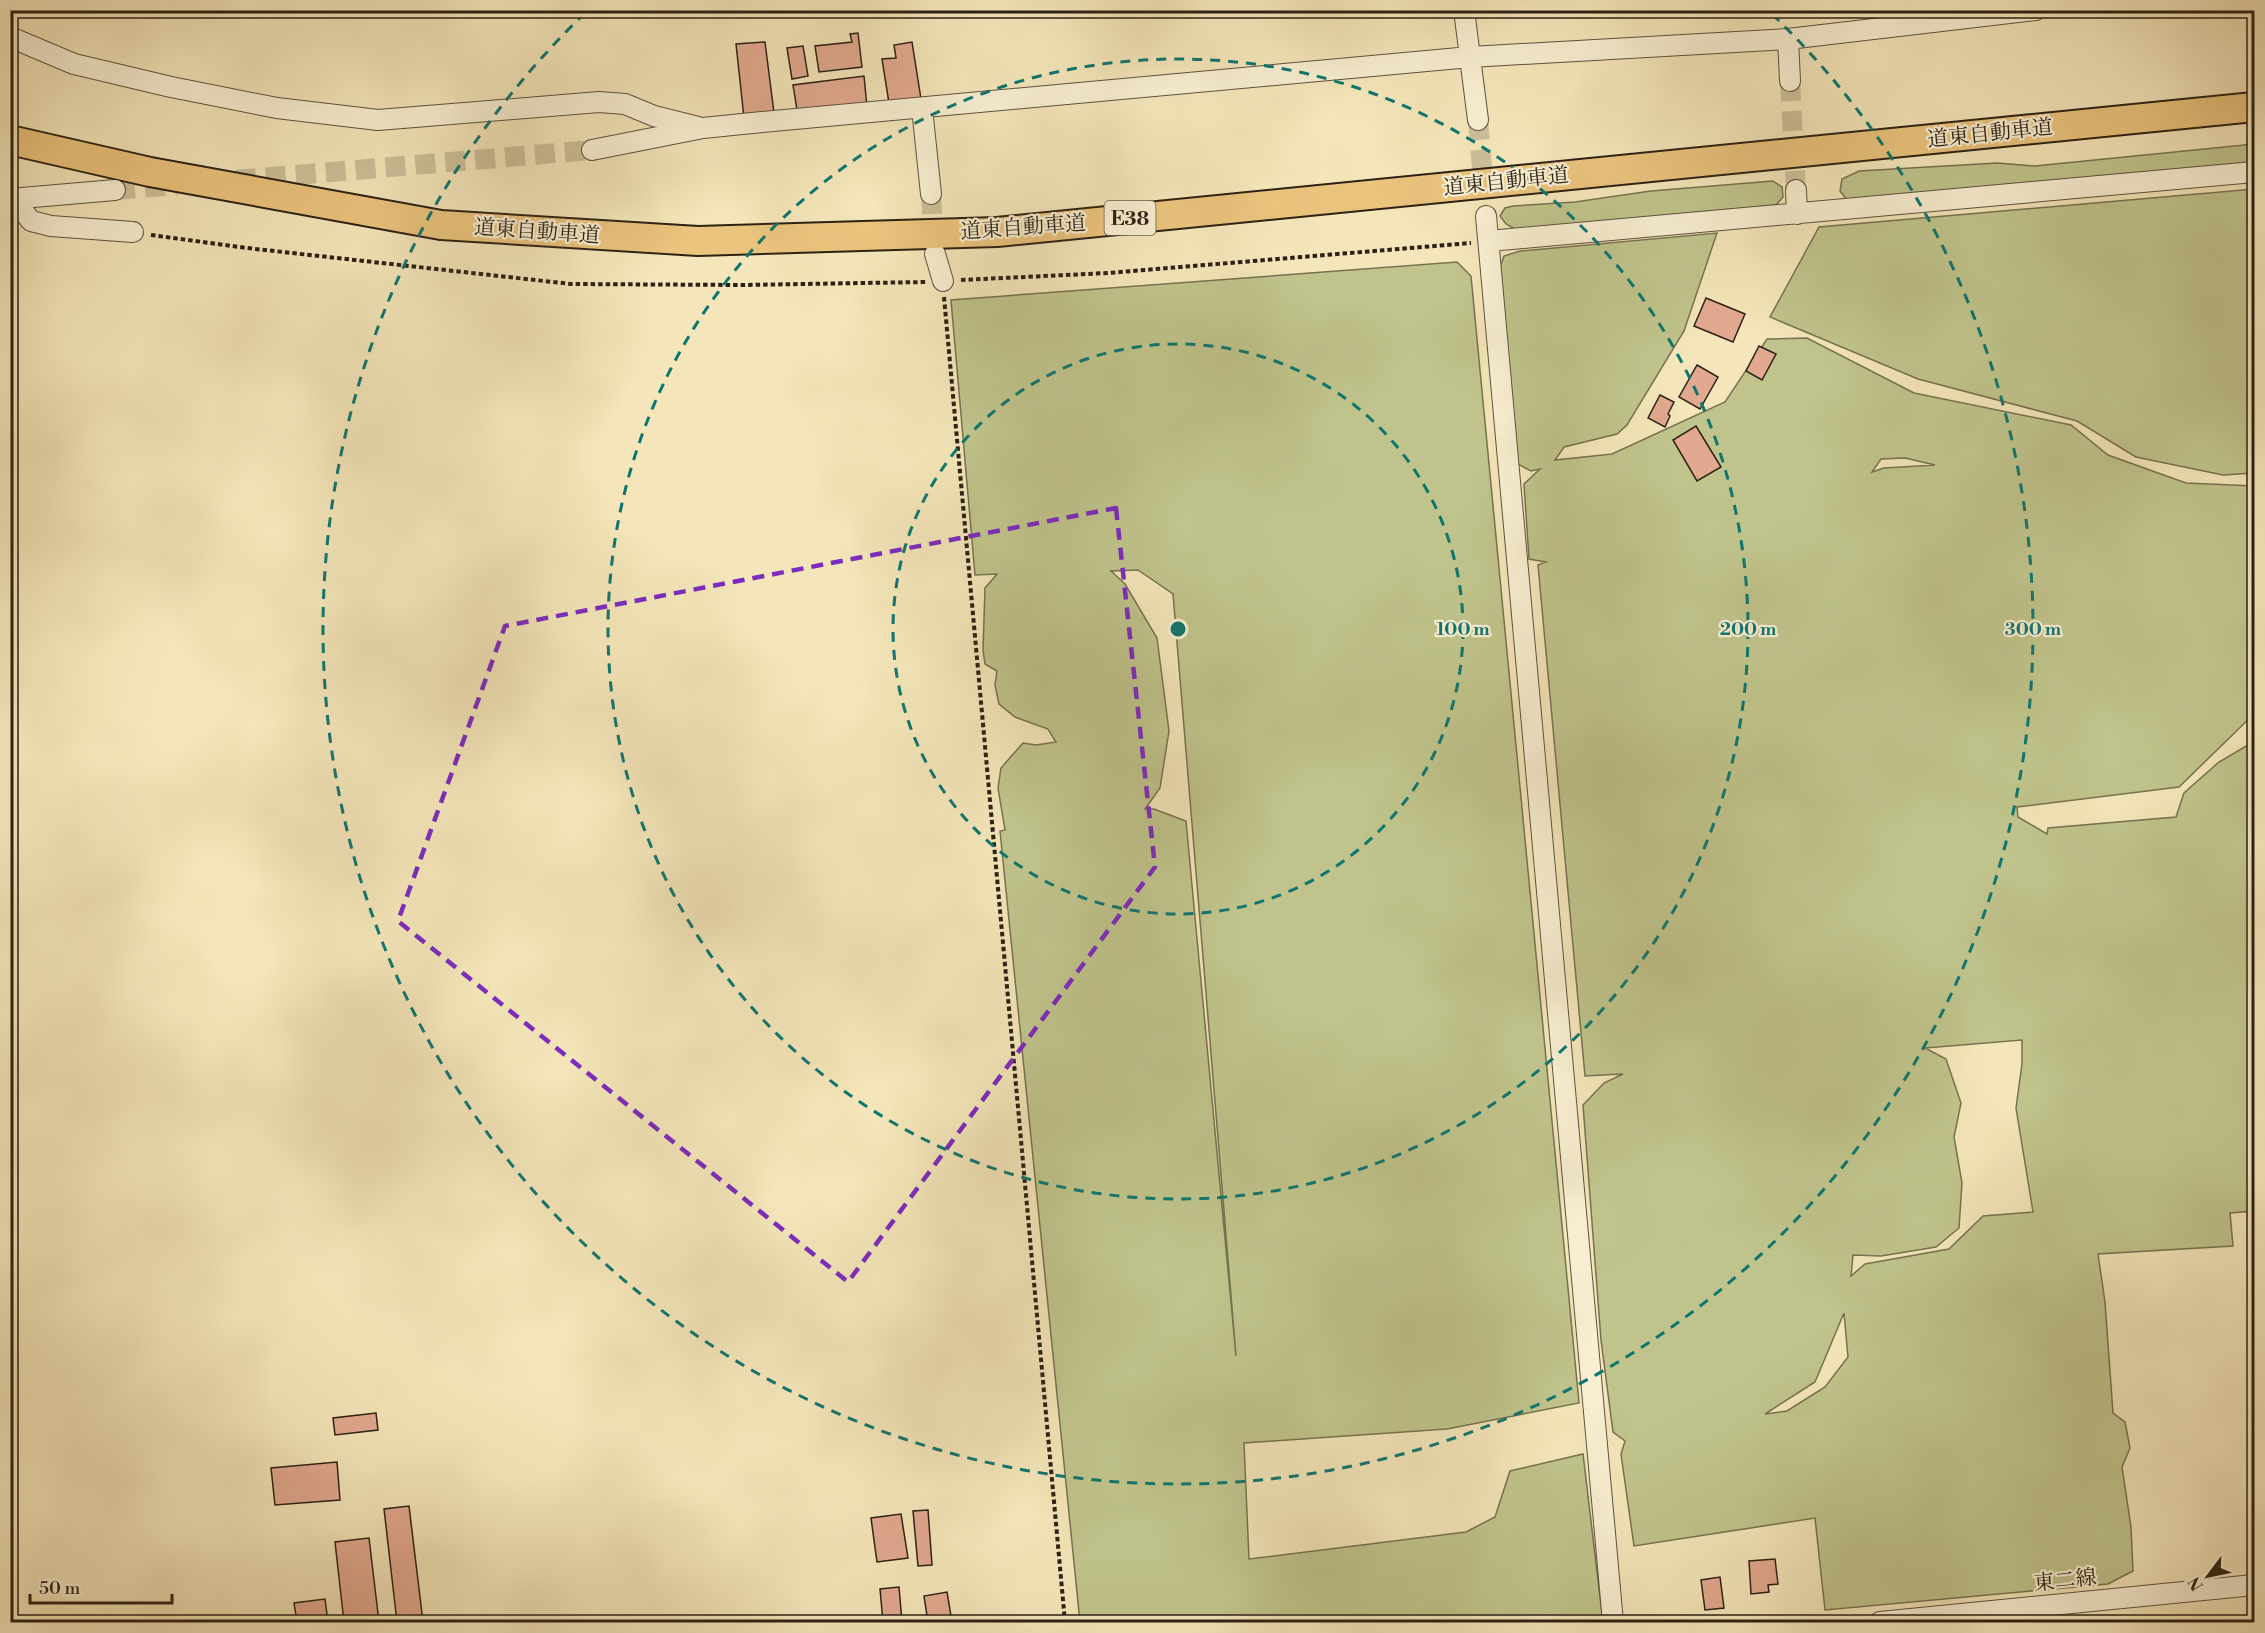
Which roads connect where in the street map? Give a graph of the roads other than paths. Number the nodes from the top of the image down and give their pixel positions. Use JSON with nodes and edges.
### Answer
{"nodes":[{"id":1,"x":1464,"y":10,"type":"edge"},
{"id":2,"x":2036,"y":10,"type":"edge"},
{"id":3,"x":10,"y":37,"type":"edge"},
{"id":4,"x":1788,"y":39,"type":"junction"},
{"id":5,"x":1470,"y":57,"type":"junction"},
{"id":6,"x":1790,"y":81,"type":"tunnel mouth"},
{"id":7,"x":2254,"y":107,"type":"edge"},
{"id":8,"x":922,"y":108,"type":"junction"},
{"id":9,"x":1478,"y":120,"type":"tunnel mouth"},
{"id":10,"x":703,"y":128,"type":"junction"},
{"id":11,"x":10,"y":140,"type":"edge"},
{"id":12,"x":592,"y":150,"type":"tunnel mouth"},
{"id":13,"x":2254,"y":172,"type":"edge"},
{"id":14,"x":115,"y":190,"type":"tunnel mouth"},
{"id":15,"x":1796,"y":190,"type":"tunnel mouth"},
{"id":16,"x":931,"y":194,"type":"tunnel mouth"},
{"id":17,"x":12,"y":199,"type":"edge"},
{"id":18,"x":1797,"y":214,"type":"junction"},
{"id":19,"x":1486,"y":216,"type":"tunnel mouth"},
{"id":20,"x":133,"y":232,"type":"road end"},
{"id":21,"x":1489,"y":241,"type":"junction"},
{"id":22,"x":935,"y":254,"type":"tunnel mouth"},
{"id":23,"x":943,"y":281,"type":"road end"},
{"id":24,"x":2254,"y":1585,"type":"edge"},
{"id":25,"x":1613,"y":1623,"type":"edge"},
{"id":26,"x":1880,"y":1623,"type":"edge"}],
"edges":[{"from":1,"to":5,"type":"street"},
{"from":2,"to":4,"type":"street"},
{"from":3,"to":10,"type":"street"},
{"from":4,"to":5,"type":"street"},
{"from":4,"to":6,"type":"street"},
{"from":5,"to":8,"type":"street"},
{"from":5,"to":9,"type":"street"},
{"from":7,"to":11,"type":"highway","name":"道東自動車道","number":"E38"},
{"from":8,"to":10,"type":"street"},
{"from":8,"to":16,"type":"street"},
{"from":10,"to":12,"type":"street"},
{"from":13,"to":18,"type":"street"},
{"from":14,"to":17,"type":"street"},
{"from":15,"to":18,"type":"street"},
{"from":17,"to":20,"type":"street"},
{"from":18,"to":21,"type":"street"},
{"from":19,"to":21,"type":"street"},
{"from":21,"to":25,"type":"street"},
{"from":22,"to":23,"type":"street"},
{"from":24,"to":26,"type":"street","name":"東二線"}]}
